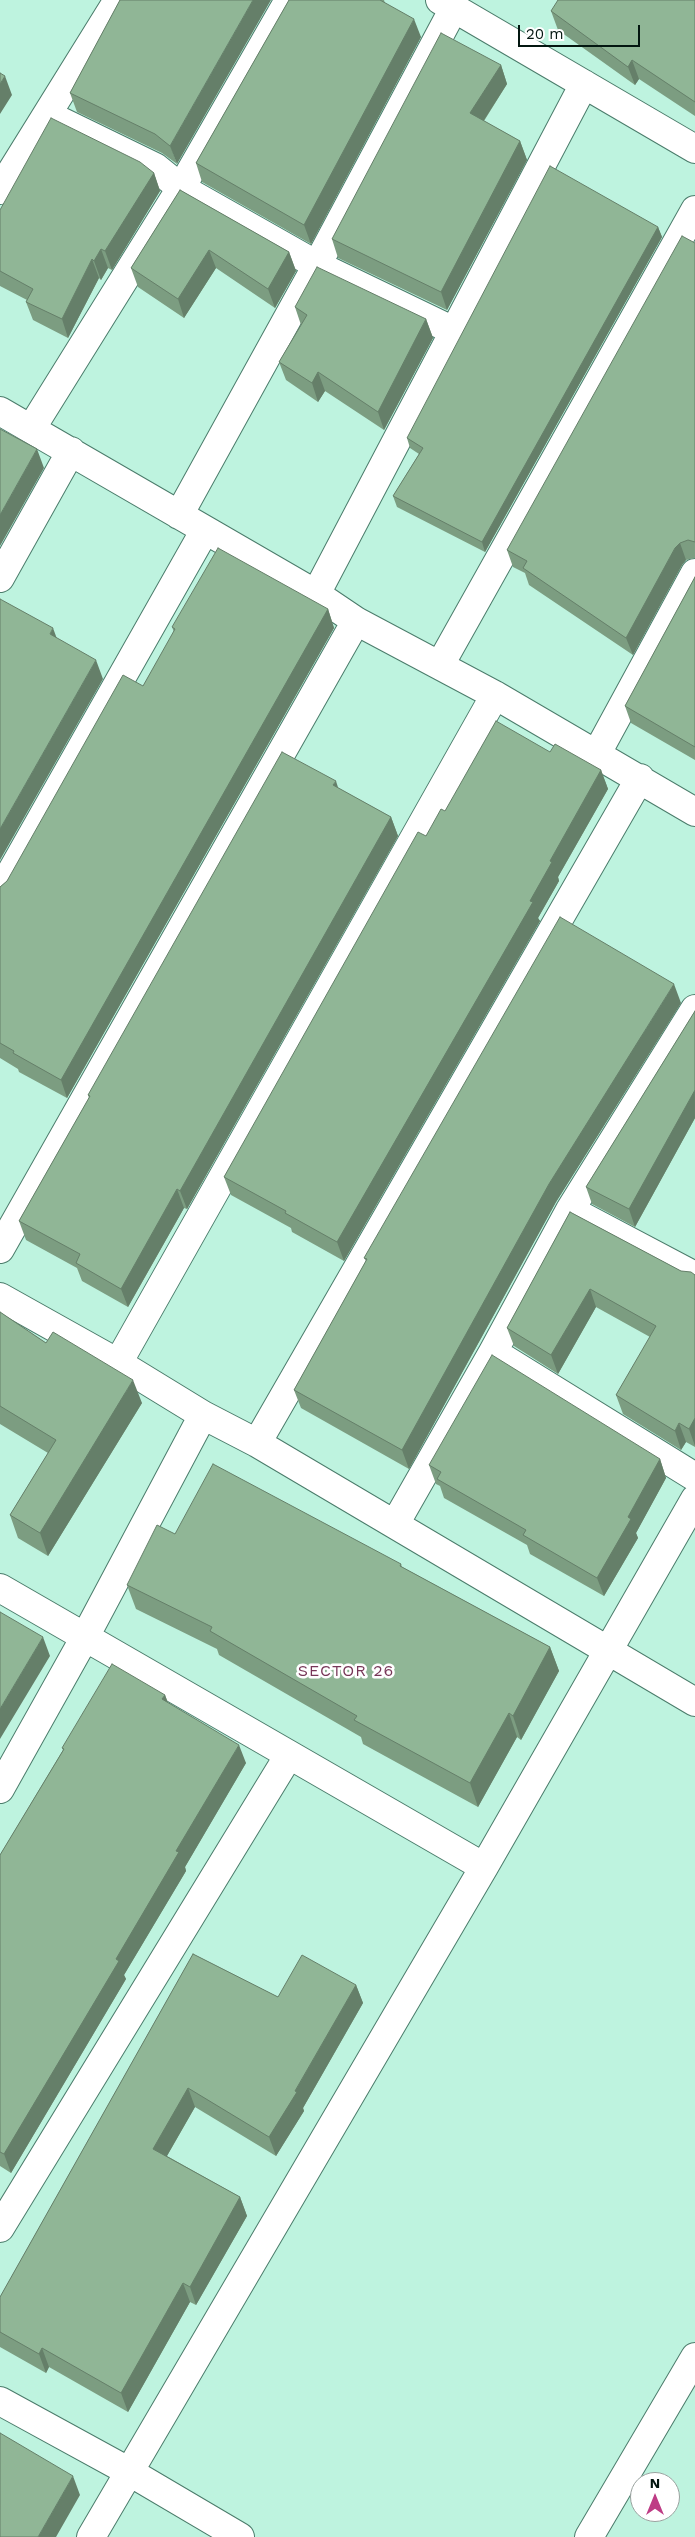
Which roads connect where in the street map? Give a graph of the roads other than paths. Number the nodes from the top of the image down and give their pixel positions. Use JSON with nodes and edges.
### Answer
{"nodes":[{"id":1,"x":118,"y":0,"type":"edge"},
{"id":2,"x":289,"y":0,"type":"edge"},
{"id":3,"x":447,"y":4,"type":"edge"},
{"id":4,"x":584,"y":84,"type":"junction"},
{"id":5,"x":48,"y":115,"type":"junction"},
{"id":6,"x":695,"y":149,"type":"edge"},
{"id":7,"x":181,"y":188,"type":"junction"},
{"id":8,"x":0,"y":190,"type":"edge"},
{"id":9,"x":695,"y":210,"type":"edge"},
{"id":10,"x":317,"y":265,"type":"junction"},
{"id":11,"x":454,"y":331,"type":"junction"},
{"id":12,"x":0,"y":411,"type":"edge"},
{"id":13,"x":31,"y":429,"type":"junction"},
{"id":14,"x":71,"y":451,"type":"junction"},
{"id":15,"x":179,"y":515,"type":"junction"},
{"id":16,"x":204,"y":530,"type":"junction"},
{"id":17,"x":695,"y":573,"type":"edge"},
{"id":18,"x":0,"y":578,"type":"edge"},
{"id":19,"x":316,"y":594,"type":"junction"},
{"id":20,"x":356,"y":621,"type":"junction"},
{"id":21,"x":440,"y":665,"type":"junction"},
{"id":22,"x":496,"y":695,"type":"junction"},
{"id":23,"x":596,"y":755,"type":"junction"},
{"id":24,"x":640,"y":778,"type":"junction"},
{"id":25,"x":695,"y":812,"type":"edge"},
{"id":26,"x":0,"y":892,"type":"edge"},
{"id":27,"x":695,"y":1009,"type":"edge"},
{"id":28,"x":570,"y":1210,"type":"junction"},
{"id":29,"x":0,"y":1249,"type":"edge"},
{"id":30,"x":695,"y":1276,"type":"edge"},
{"id":31,"x":0,"y":1297,"type":"edge"},
{"id":32,"x":493,"y":1352,"type":"junction"},
{"id":33,"x":118,"y":1363,"type":"junction"},
{"id":34,"x":203,"y":1415,"type":"junction"},
{"id":35,"x":257,"y":1443,"type":"junction"},
{"id":36,"x":695,"y":1477,"type":"edge"},
{"id":37,"x":695,"y":1499,"type":"edge"},
{"id":38,"x":395,"y":1524,"type":"junction"},
{"id":39,"x":0,"y":1588,"type":"edge"},
{"id":40,"x":86,"y":1637,"type":"junction"},
{"id":41,"x":608,"y":1651,"type":"junction"},
{"id":42,"x":695,"y":1702,"type":"edge"},
{"id":43,"x":289,"y":1754,"type":"junction"},
{"id":44,"x":0,"y":1789,"type":"edge"},
{"id":45,"x":484,"y":1867,"type":"junction"},
{"id":46,"x":0,"y":2228,"type":"edge"},
{"id":47,"x":695,"y":2357,"type":"edge"},
{"id":48,"x":0,"y":2400,"type":"edge"},
{"id":49,"x":128,"y":2471,"type":"junction"},
{"id":50,"x":91,"y":2537,"type":"edge"},
{"id":51,"x":240,"y":2537,"type":"edge"},
{"id":52,"x":589,"y":2537,"type":"edge"}],
"edges":[{"from":1,"to":5,"type":"street"},
{"from":2,"to":7,"type":"street"},
{"from":3,"to":4,"type":"street"},
{"from":3,"to":10,"type":"street"},
{"from":4,"to":6,"type":"street"},
{"from":4,"to":11,"type":"street"},
{"from":5,"to":7,"type":"street"},
{"from":5,"to":8,"type":"street"},
{"from":7,"to":10,"type":"street"},
{"from":7,"to":13,"type":"street"},
{"from":9,"to":21,"type":"street"},
{"from":10,"to":11,"type":"street"},
{"from":10,"to":15,"type":"street"},
{"from":11,"to":19,"type":"street"},
{"from":12,"to":13,"type":"street"},
{"from":13,"to":14,"type":"street"},
{"from":14,"to":15,"type":"street"},
{"from":14,"to":18,"type":"street"},
{"from":15,"to":16,"type":"street"},
{"from":16,"to":19,"type":"street"},
{"from":16,"to":26,"type":"street"},
{"from":17,"to":23,"type":"street"},
{"from":19,"to":20,"type":"street"},
{"from":20,"to":21,"type":"street"},
{"from":20,"to":29,"type":"street"},
{"from":21,"to":22,"type":"street"},
{"from":22,"to":23,"type":"street"},
{"from":22,"to":33,"type":"street"},
{"from":23,"to":24,"type":"street"},
{"from":24,"to":25,"type":"street"},
{"from":24,"to":35,"type":"street"},
{"from":27,"to":28,"type":"street"},
{"from":28,"to":30,"type":"street"},
{"from":28,"to":32,"type":"street"},
{"from":31,"to":33,"type":"street"},
{"from":32,"to":36,"type":"street"},
{"from":32,"to":38,"type":"street"},
{"from":33,"to":34,"type":"street"},
{"from":34,"to":35,"type":"street"},
{"from":34,"to":40,"type":"street"},
{"from":35,"to":38,"type":"street"},
{"from":37,"to":41,"type":"street"},
{"from":38,"to":41,"type":"street"},
{"from":39,"to":40,"type":"street"},
{"from":40,"to":43,"type":"street"},
{"from":40,"to":44,"type":"street"},
{"from":41,"to":42,"type":"street"},
{"from":41,"to":45,"type":"street"},
{"from":43,"to":45,"type":"street"},
{"from":43,"to":46,"type":"street"},
{"from":45,"to":49,"type":"street"},
{"from":47,"to":52,"type":"street"},
{"from":48,"to":49,"type":"street"},
{"from":49,"to":50,"type":"street"},
{"from":49,"to":51,"type":"street"}]}
